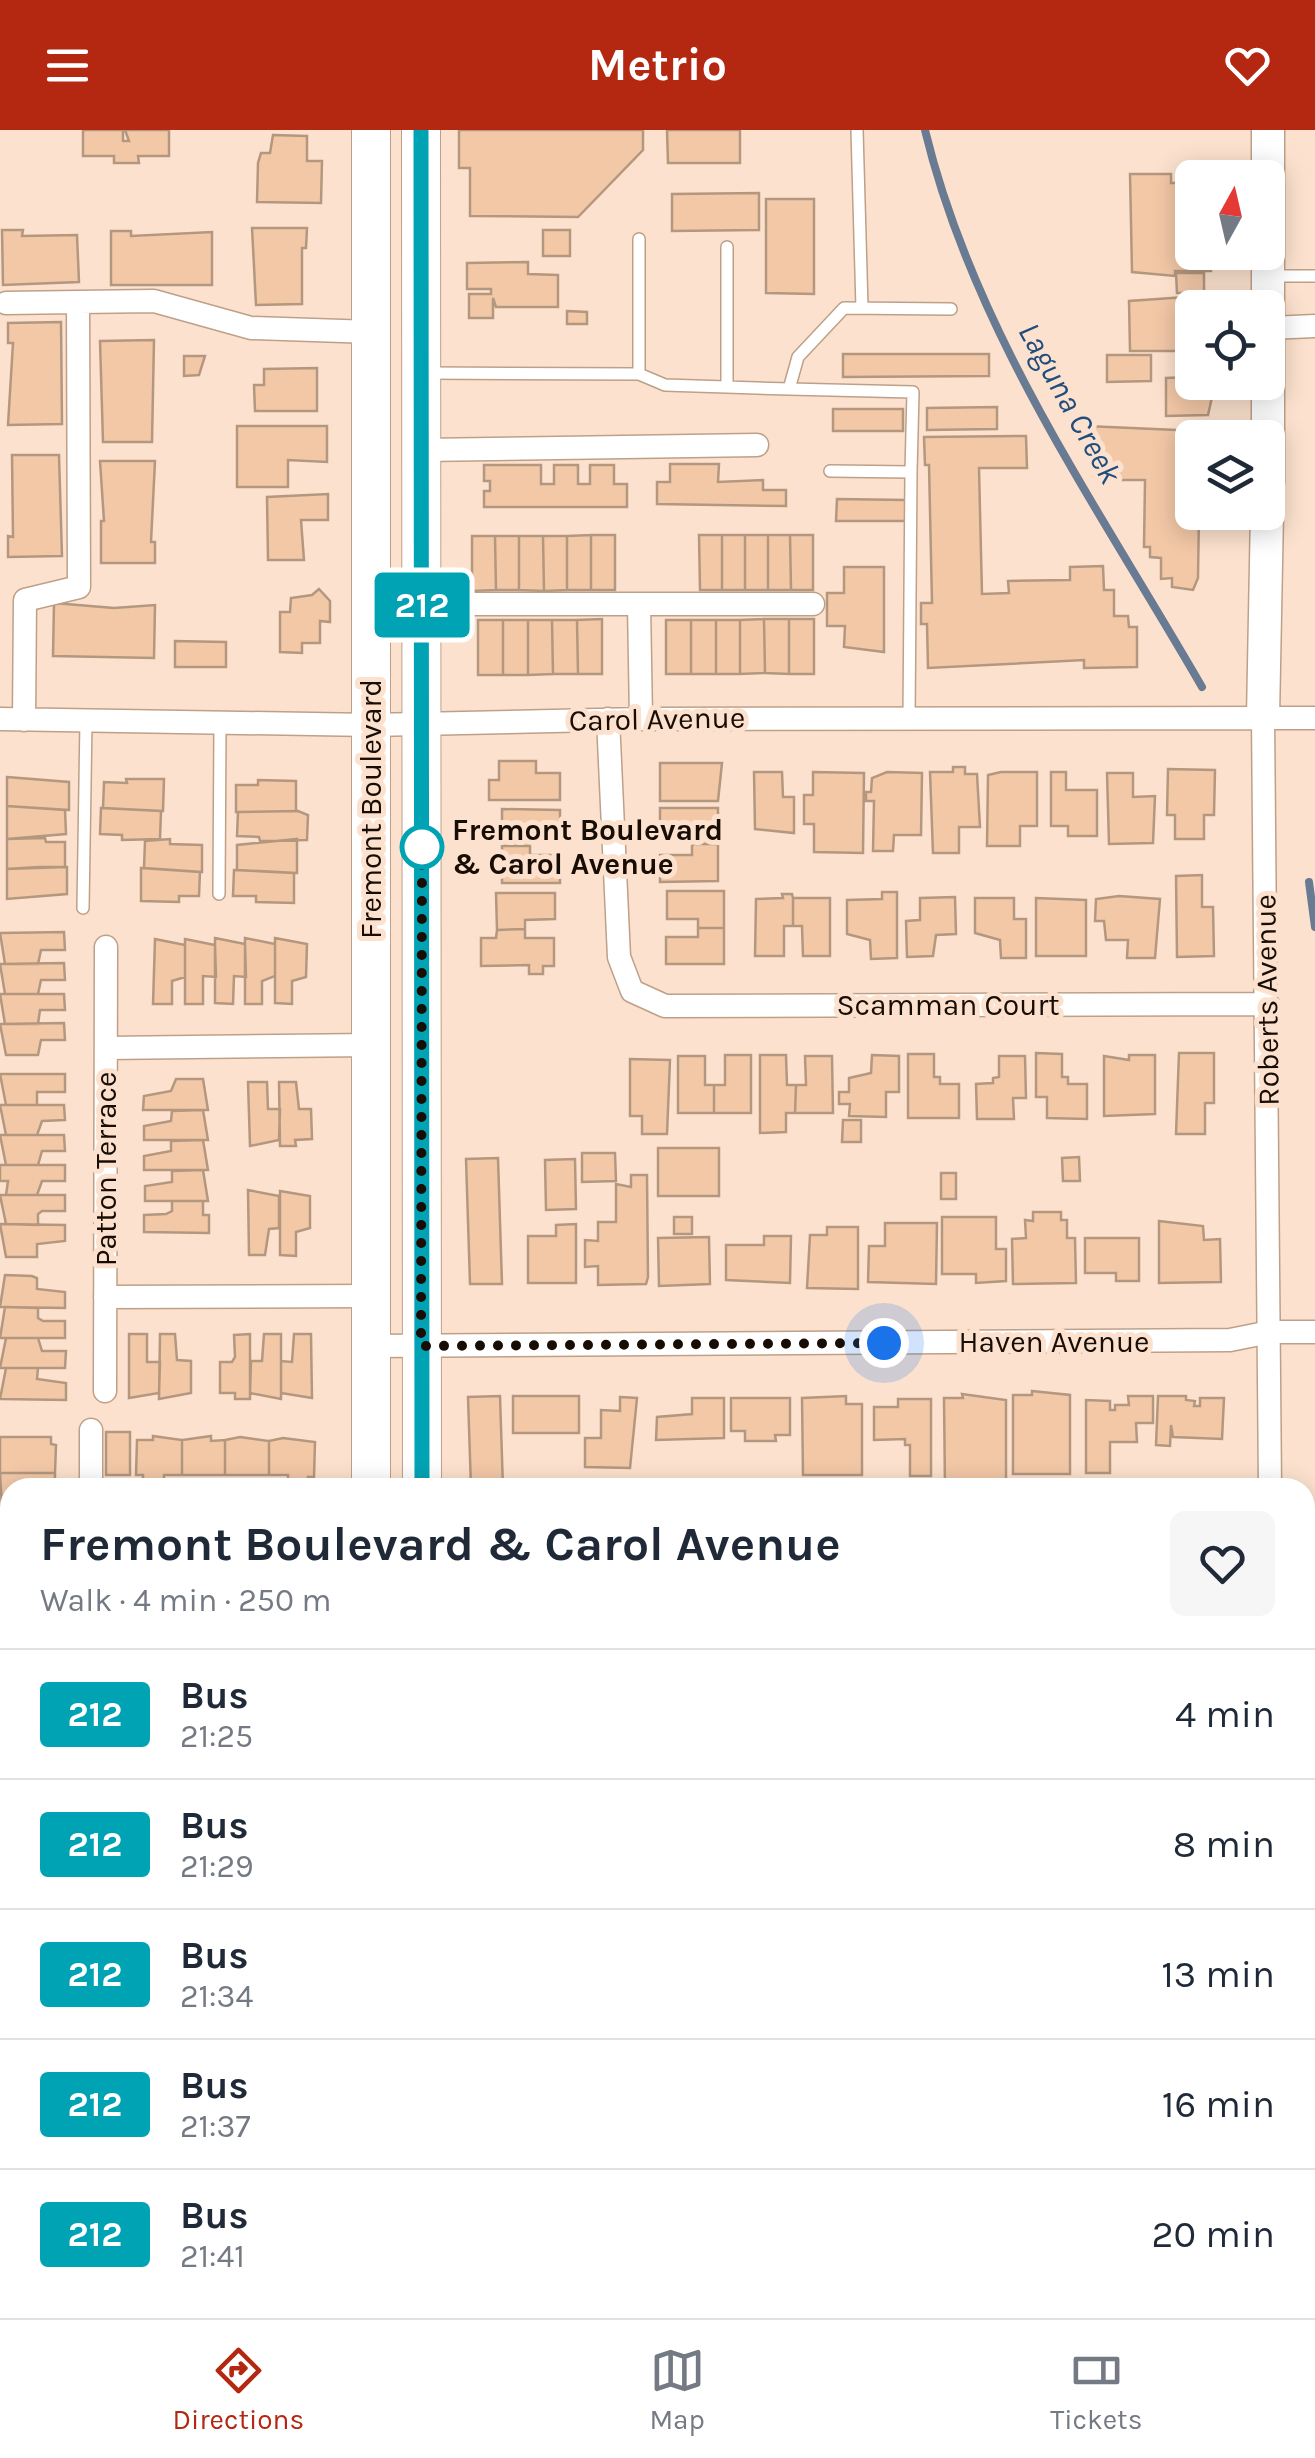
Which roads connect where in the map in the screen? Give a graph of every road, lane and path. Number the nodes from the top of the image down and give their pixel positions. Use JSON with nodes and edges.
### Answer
{"nodes":[{"id":1,"x":371,"y":130,"type":"edge"},
{"id":2,"x":421,"y":130,"type":"edge"},
{"id":3,"x":857,"y":130,"type":"edge"},
{"id":4,"x":1268,"y":130,"type":"edge"},
{"id":5,"x":639,"y":238,"type":"dead end"},
{"id":6,"x":727,"y":246,"type":"dead end"},
{"id":7,"x":1268,"y":276,"type":"junction"},
{"id":8,"x":1315,"y":276,"type":"edge"},
{"id":9,"x":1268,"y":290,"type":"edge"},
{"id":10,"x":78,"y":302,"type":"junction"},
{"id":11,"x":6,"y":303,"type":"dead end"},
{"id":12,"x":862,"y":308,"type":"junction"},
{"id":13,"x":952,"y":309,"type":"dead end"},
{"id":14,"x":1315,"y":326,"type":"edge"},
{"id":15,"x":1285,"y":327,"type":"edge"},
{"id":16,"x":372,"y":332,"type":"junction"},
{"id":17,"x":421,"y":374,"type":"junction"},
{"id":18,"x":639,"y":374,"type":"junction"},
{"id":19,"x":727,"y":386,"type":"junction"},
{"id":20,"x":789,"y":389,"type":"junction"},
{"id":21,"x":757,"y":445,"type":"dead end"},
{"id":22,"x":422,"y":450,"type":"junction"},
{"id":23,"x":830,"y":471,"type":"dead end"},
{"id":24,"x":911,"y":472,"type":"junction"},
{"id":25,"x":1267,"y":530,"type":"edge"},
{"id":26,"x":476,"y":604,"type":"dead end"},
{"id":27,"x":639,"y":604,"type":"junction"},
{"id":28,"x":814,"y":604,"type":"dead end"},
{"id":29,"x":1263,"y":717,"type":"junction"},
{"id":30,"x":909,"y":718,"type":"junction"},
{"id":31,"x":1315,"y":718,"type":"edge"},
{"id":32,"x":608,"y":719,"type":"junction"},
{"id":33,"x":641,"y":719,"type":"junction"},
{"id":34,"x":12,"y":720,"type":"edge"},
{"id":35,"x":86,"y":722,"type":"junction"},
{"id":36,"x":220,"y":723,"type":"junction"},
{"id":37,"x":422,"y":724,"type":"junction"},
{"id":38,"x":371,"y":725,"type":"junction"},
{"id":39,"x":218,"y":894,"type":"dead end"},
{"id":40,"x":84,"y":908,"type":"dead end"},
{"id":41,"x":106,"y":947,"type":"dead end"},
{"id":42,"x":1268,"y":1004,"type":"junction"},
{"id":43,"x":372,"y":1045,"type":"junction"},
{"id":44,"x":106,"y":1048,"type":"junction"},
{"id":45,"x":372,"y":1296,"type":"junction"},
{"id":46,"x":105,"y":1297,"type":"junction"},
{"id":47,"x":1270,"y":1332,"type":"junction"},
{"id":48,"x":1315,"y":1332,"type":"edge"},
{"id":49,"x":372,"y":1346,"type":"junction"},
{"id":50,"x":421,"y":1346,"type":"junction"},
{"id":51,"x":105,"y":1391,"type":"dead end"},
{"id":52,"x":92,"y":1430,"type":"dead end"},
{"id":53,"x":91,"y":1478,"type":"edge"},
{"id":54,"x":370,"y":1478,"type":"edge"},
{"id":55,"x":422,"y":1478,"type":"edge"},
{"id":56,"x":1270,"y":1478,"type":"edge"}],
"edges":[{"from":1,"to":16,"type":"main road","name":"Fremont Boulevard"},
{"from":2,"to":17,"type":"main road","name":"Fremont Boulevard"},
{"from":3,"to":12,"type":"lane"},
{"from":4,"to":7,"type":"street"},
{"from":5,"to":18,"type":"lane"},
{"from":6,"to":19,"type":"lane"},
{"from":7,"to":8,"type":"lane"},
{"from":7,"to":9,"type":"street"},
{"from":10,"to":11,"type":"street"},
{"from":10,"to":16,"type":"street"},
{"from":10,"to":34,"type":"street"},
{"from":12,"to":13,"type":"lane"},
{"from":12,"to":20,"type":"lane"},
{"from":14,"to":15,"type":"street"},
{"from":16,"to":38,"type":"main road","name":"Fremont Boulevard"},
{"from":17,"to":18,"type":"lane"},
{"from":17,"to":22,"type":"main road","name":"Fremont Boulevard"},
{"from":18,"to":19,"type":"lane"},
{"from":19,"to":20,"type":"lane"},
{"from":20,"to":24,"type":"lane"},
{"from":21,"to":22,"type":"street"},
{"from":22,"to":37,"type":"main road","name":"Fremont Boulevard"},
{"from":23,"to":24,"type":"lane"},
{"from":24,"to":30,"type":"lane"},
{"from":25,"to":29,"type":"street","name":"Roberts Avenue"},
{"from":26,"to":27,"type":"street"},
{"from":27,"to":28,"type":"street"},
{"from":27,"to":33,"type":"street"},
{"from":29,"to":30,"type":"street","name":"Carol Avenue"},
{"from":29,"to":31,"type":"street","name":"Carol Avenue"},
{"from":29,"to":42,"type":"street","name":"Roberts Avenue"},
{"from":30,"to":33,"type":"street","name":"Carol Avenue"},
{"from":32,"to":33,"type":"street","name":"Carol Avenue"},
{"from":32,"to":37,"type":"street","name":"Carol Avenue"},
{"from":32,"to":42,"type":"street","name":"Scamman Court"},
{"from":34,"to":35,"type":"street","name":"Carol Avenue"},
{"from":35,"to":36,"type":"street","name":"Carol Avenue"},
{"from":35,"to":40,"type":"lane"},
{"from":36,"to":38,"type":"street","name":"Carol Avenue"},
{"from":36,"to":39,"type":"lane"},
{"from":37,"to":38,"type":"street","name":"Carol Avenue"},
{"from":37,"to":50,"type":"main road","name":"Fremont Boulevard"},
{"from":38,"to":43,"type":"main road","name":"Fremont Boulevard"},
{"from":41,"to":44,"type":"street","name":"Patton Terrace"},
{"from":42,"to":47,"type":"street","name":"Roberts Avenue"},
{"from":43,"to":44,"type":"street"},
{"from":43,"to":45,"type":"main road","name":"Fremont Boulevard"},
{"from":44,"to":46,"type":"street","name":"Patton Terrace"},
{"from":45,"to":46,"type":"street"},
{"from":45,"to":49,"type":"main road","name":"Fremont Boulevard"},
{"from":46,"to":51,"type":"street","name":"Patton Terrace"},
{"from":47,"to":48,"type":"street","name":"Haven Avenue"},
{"from":47,"to":50,"type":"street","name":"Haven Avenue"},
{"from":47,"to":56,"type":"street","name":"Roberts Avenue"},
{"from":49,"to":50,"type":"street","name":"Haven Avenue"},
{"from":49,"to":54,"type":"main road","name":"Fremont Boulevard"},
{"from":50,"to":55,"type":"main road","name":"Fremont Boulevard"},
{"from":52,"to":53,"type":"street"}]}
